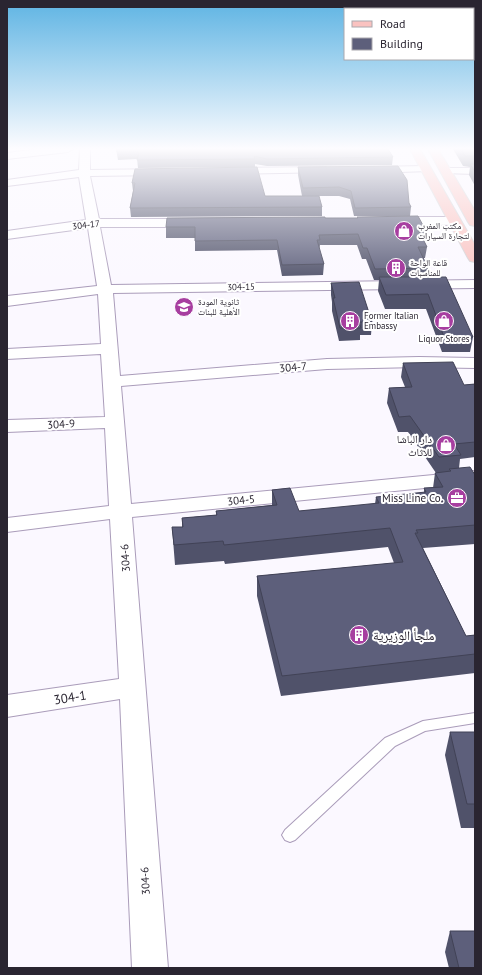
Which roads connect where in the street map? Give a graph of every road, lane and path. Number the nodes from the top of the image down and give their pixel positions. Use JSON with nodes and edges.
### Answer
{"nodes":[{"id":1,"x":88,"y":194,"type":"edge"},
{"id":2,"x":439,"y":194,"type":"edge"},
{"id":3,"x":459,"y":194,"type":"edge"},
{"id":4,"x":383,"y":221,"type":"edge"},
{"id":5,"x":454,"y":221,"type":"junction"},
{"id":6,"x":211,"y":222,"type":"edge"},
{"id":7,"x":475,"y":222,"type":"edge"},
{"id":8,"x":94,"y":223,"type":"junction"},
{"id":9,"x":7,"y":235,"type":"edge"},
{"id":10,"x":475,"y":258,"type":"edge"},
{"id":11,"x":475,"y":284,"type":"edge"},
{"id":12,"x":105,"y":289,"type":"junction"},
{"id":13,"x":7,"y":301,"type":"edge"},
{"id":14,"x":110,"y":350,"type":"junction"},
{"id":15,"x":7,"y":354,"type":"edge"},
{"id":16,"x":475,"y":363,"type":"edge"},
{"id":17,"x":111,"y":382,"type":"junction"},
{"id":18,"x":115,"y":422,"type":"junction"},
{"id":19,"x":7,"y":426,"type":"edge"},
{"id":20,"x":475,"y":477,"type":"edge"},
{"id":21,"x":122,"y":512,"type":"junction"},
{"id":22,"x":7,"y":525,"type":"edge"},
{"id":23,"x":134,"y":687,"type":"junction"},
{"id":24,"x":7,"y":706,"type":"edge"},
{"id":25,"x":475,"y":718,"type":"edge"},
{"id":26,"x":290,"y":834,"type":"dead end"},
{"id":27,"x":150,"y":968,"type":"edge"}],
"edges":[{"from":1,"to":8,"type":"street","name":"304-6"},
{"from":2,"to":5,"type":"main road"},
{"from":3,"to":7,"type":"main road"},
{"from":4,"to":5,"type":"street"},
{"from":5,"to":10,"type":"main road"},
{"from":6,"to":8,"type":"street","name":"304-17"},
{"from":8,"to":9,"type":"street","name":"304-17"},
{"from":8,"to":12,"type":"street","name":"304-6"},
{"from":11,"to":12,"type":"street","name":"304-15"},
{"from":12,"to":13,"type":"street","name":"304-15"},
{"from":12,"to":14,"type":"street","name":"304-6"},
{"from":14,"to":15,"type":"street"},
{"from":14,"to":17,"type":"street","name":"304-6"},
{"from":16,"to":17,"type":"street","name":"304-7"},
{"from":17,"to":18,"type":"street","name":"304-6"},
{"from":18,"to":19,"type":"street","name":"304-9"},
{"from":18,"to":21,"type":"street","name":"304-6"},
{"from":20,"to":21,"type":"street","name":"304-5"},
{"from":21,"to":22,"type":"street","name":"304-5"},
{"from":21,"to":23,"type":"street","name":"304-6"},
{"from":23,"to":24,"type":"street","name":"304-1"},
{"from":23,"to":27,"type":"street","name":"304-6"},
{"from":25,"to":26,"type":"lane"}]}
